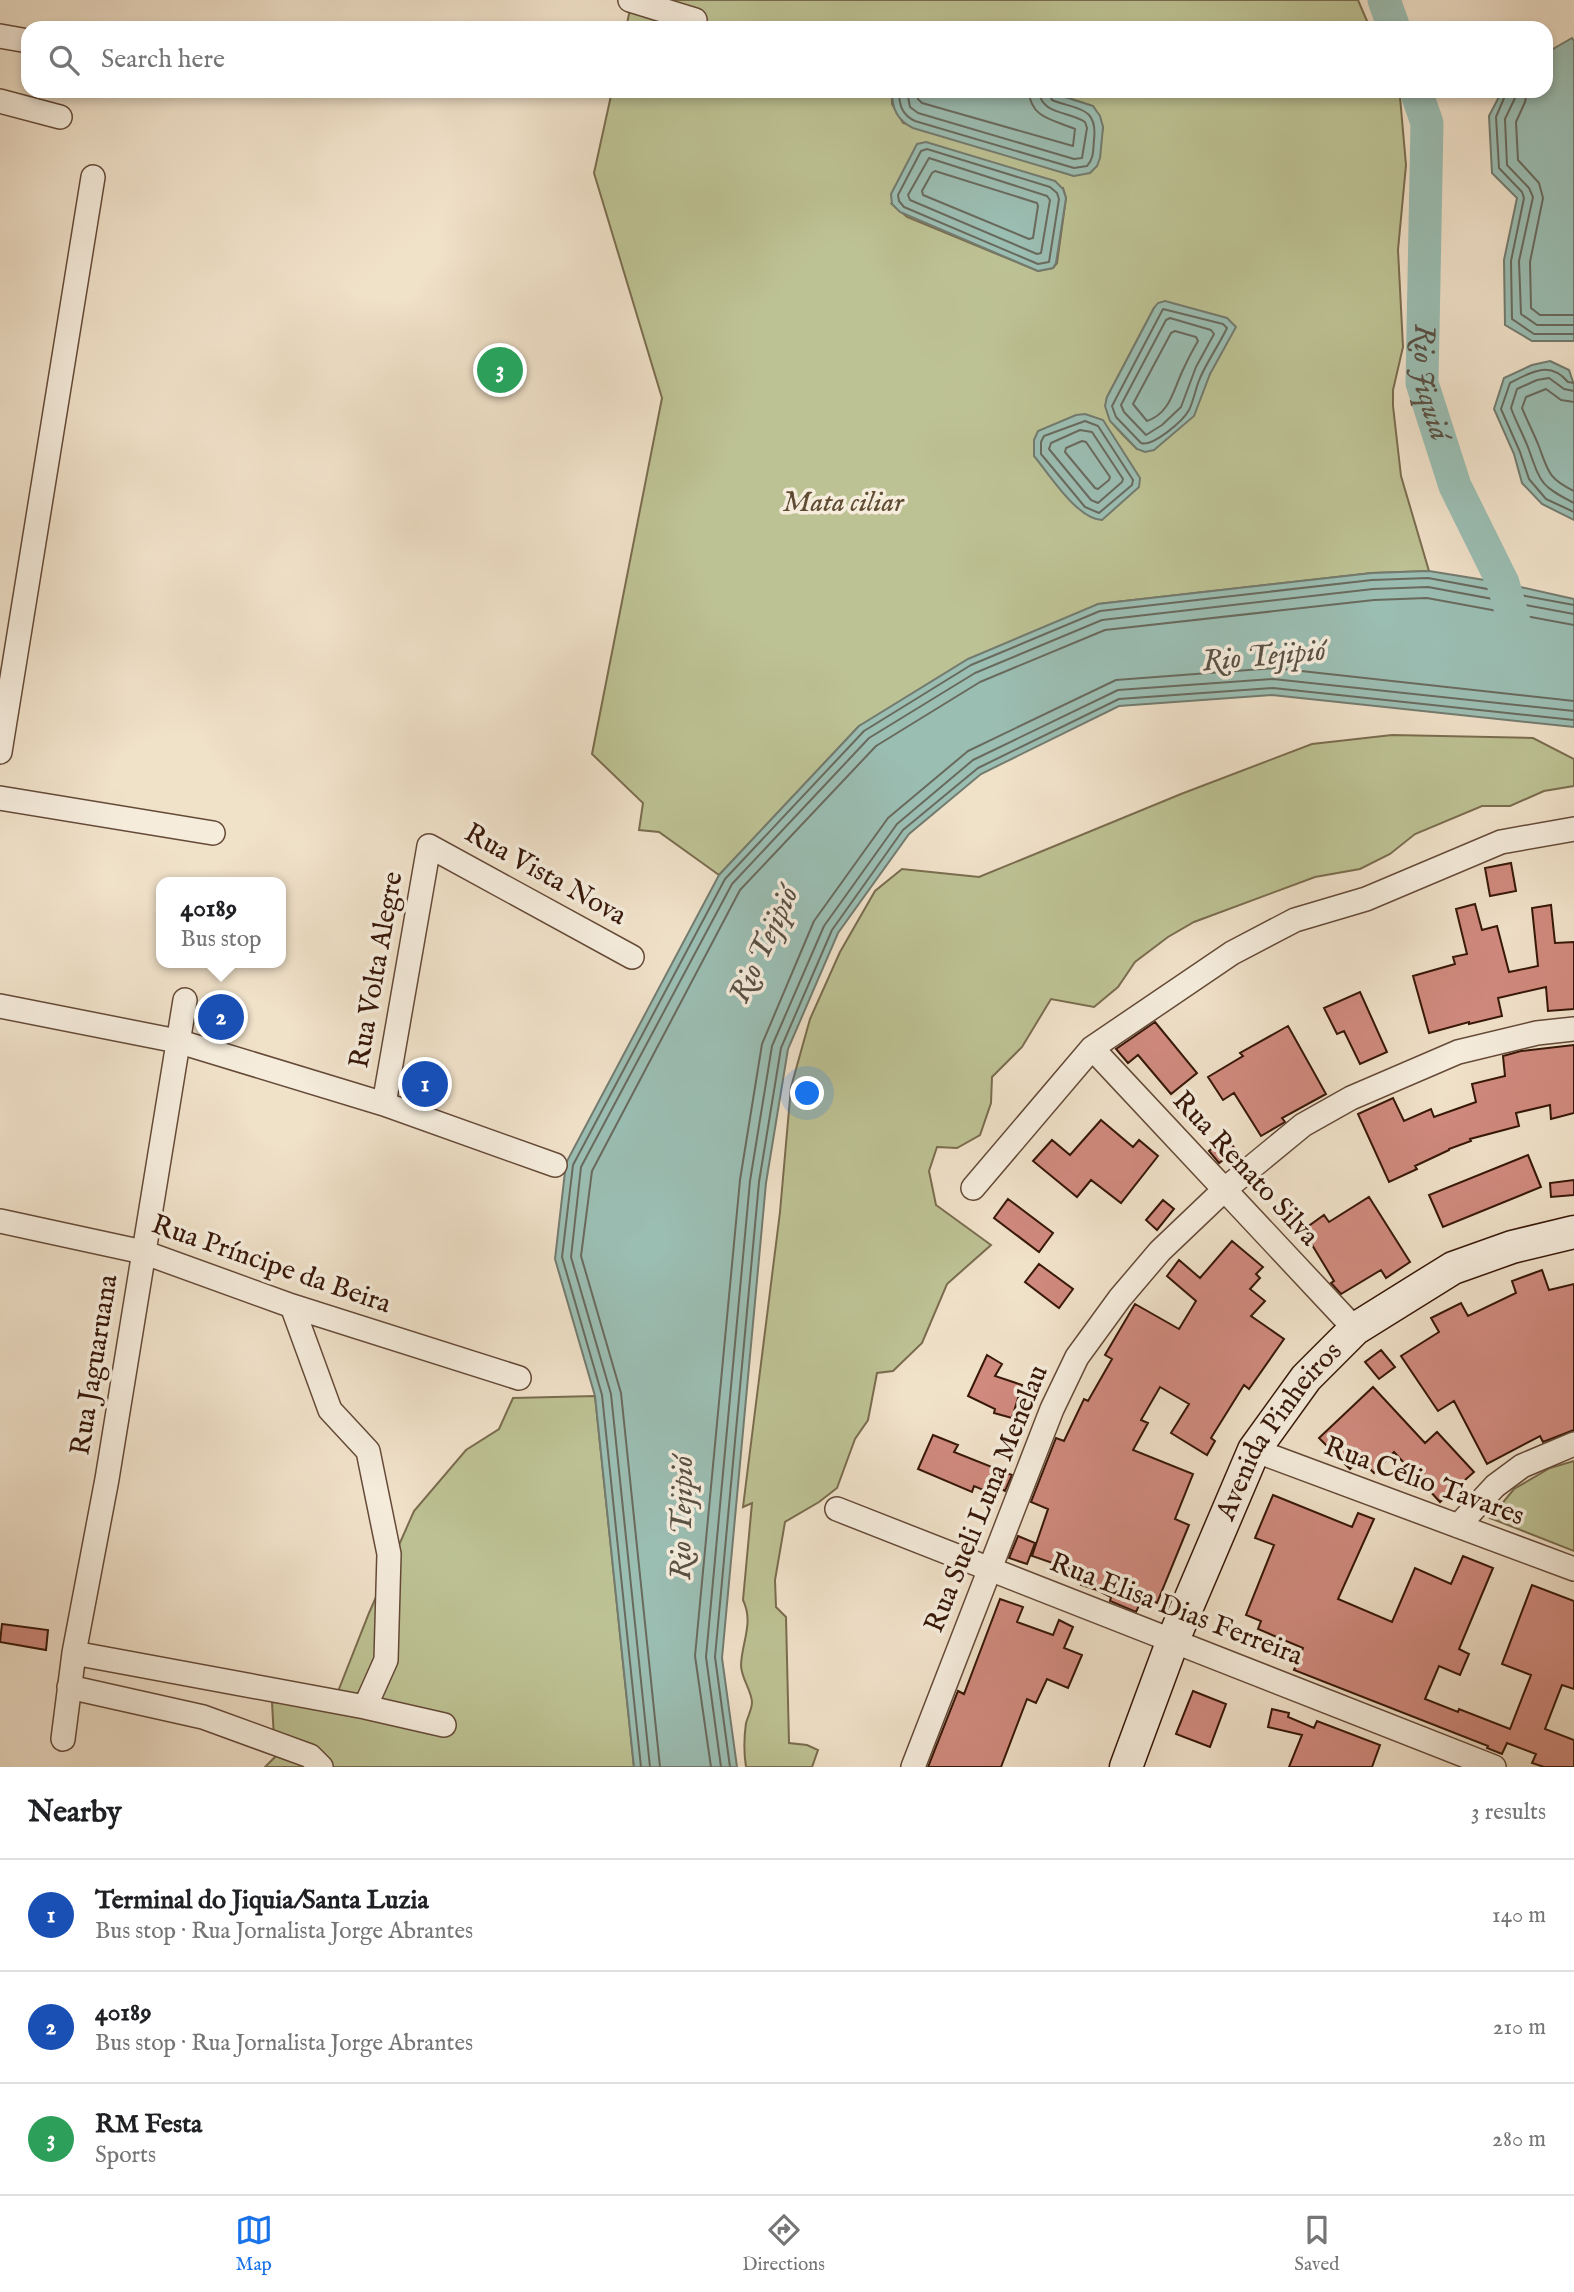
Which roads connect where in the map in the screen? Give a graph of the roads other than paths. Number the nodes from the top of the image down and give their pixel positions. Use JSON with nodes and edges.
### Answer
{"nodes":[{"id":1,"x":629,"y":0,"type":"edge"},
{"id":2,"x":695,"y":20,"type":"dead end"},
{"id":3,"x":0,"y":36,"type":"edge"},
{"id":4,"x":21,"y":40,"type":"edge"},
{"id":5,"x":0,"y":101,"type":"edge"},
{"id":6,"x":60,"y":117,"type":"dead end"},
{"id":7,"x":93,"y":177,"type":"dead end"},
{"id":8,"x":0,"y":752,"type":"edge"},
{"id":9,"x":0,"y":798,"type":"edge"},
{"id":10,"x":1574,"y":830,"type":"edge"},
{"id":11,"x":213,"y":833,"type":"dead end"},
{"id":12,"x":429,"y":846,"type":"joint"},
{"id":13,"x":632,"y":957,"type":"dead end"},
{"id":14,"x":185,"y":1000,"type":"dead end"},
{"id":15,"x":0,"y":1006,"type":"edge"},
{"id":16,"x":1574,"y":1029,"type":"edge"},
{"id":17,"x":177,"y":1041,"type":"junction"},
{"id":18,"x":1092,"y":1048,"type":"junction"},
{"id":19,"x":384,"y":1104,"type":"junction"},
{"id":20,"x":555,"y":1165,"type":"dead end"},
{"id":21,"x":973,"y":1188,"type":"dead end"},
{"id":22,"x":1224,"y":1190,"type":"junction"},
{"id":23,"x":0,"y":1221,"type":"edge"},
{"id":24,"x":1574,"y":1232,"type":"edge"},
{"id":25,"x":143,"y":1252,"type":"junction"},
{"id":26,"x":292,"y":1306,"type":"junction"},
{"id":27,"x":1355,"y":1329,"type":"junction"},
{"id":28,"x":519,"y":1378,"type":"dead end"},
{"id":29,"x":1574,"y":1444,"type":"edge"},
{"id":30,"x":1254,"y":1450,"type":"junction"},
{"id":31,"x":837,"y":1509,"type":"dead end"},
{"id":32,"x":1458,"y":1526,"type":"junction"},
{"id":33,"x":1574,"y":1569,"type":"edge"},
{"id":34,"x":988,"y":1570,"type":"junction"},
{"id":35,"x":1173,"y":1640,"type":"junction"},
{"id":36,"x":74,"y":1653,"type":"junction"},
{"id":37,"x":69,"y":1688,"type":"junction"},
{"id":38,"x":365,"y":1707,"type":"junction"},
{"id":39,"x":444,"y":1725,"type":"dead end"},
{"id":40,"x":63,"y":1740,"type":"dead end"},
{"id":41,"x":321,"y":1767,"type":"edge"},
{"id":42,"x":913,"y":1767,"type":"edge"},
{"id":43,"x":1126,"y":1767,"type":"edge"},
{"id":44,"x":1494,"y":1767,"type":"edge"}],
"edges":[{"from":1,"to":2,"type":"street"},
{"from":3,"to":4,"type":"street"},
{"from":5,"to":6,"type":"street"},
{"from":7,"to":8,"type":"street"},
{"from":9,"to":11,"type":"street"},
{"from":10,"to":18,"type":"street"},
{"from":12,"to":13,"type":"street","name":"Rua Vista Nova"},
{"from":12,"to":19,"type":"street","name":"Rua Volta Alegre"},
{"from":14,"to":17,"type":"street","name":"Rua Jaguaruana"},
{"from":15,"to":17,"type":"street"},
{"from":16,"to":22,"type":"street","name":"Rua Sueli Luna Menelau"},
{"from":17,"to":19,"type":"street"},
{"from":17,"to":25,"type":"street","name":"Rua Jaguaruana"},
{"from":18,"to":21,"type":"street"},
{"from":18,"to":22,"type":"street","name":"Rua Renato Silva"},
{"from":19,"to":20,"type":"street"},
{"from":22,"to":27,"type":"street","name":"Rua Renato Silva"},
{"from":22,"to":34,"type":"street","name":"Rua Sueli Luna Menelau"},
{"from":23,"to":25,"type":"street","name":"Rua Príncipe da Beira"},
{"from":24,"to":27,"type":"street","name":"Avenida Pinheiros"},
{"from":25,"to":26,"type":"street","name":"Rua Príncipe da Beira"},
{"from":25,"to":36,"type":"street","name":"Rua Jaguaruana"},
{"from":26,"to":28,"type":"street","name":"Rua Príncipe da Beira"},
{"from":26,"to":38,"type":"street"},
{"from":27,"to":30,"type":"street","name":"Avenida Pinheiros"},
{"from":29,"to":32,"type":"street"},
{"from":30,"to":32,"type":"street","name":"Rua Célio Tavares"},
{"from":30,"to":35,"type":"street","name":"Avenida Pinheiros"},
{"from":31,"to":34,"type":"street","name":"Rua Elisa Dias Ferreira"},
{"from":32,"to":33,"type":"street","name":"Rua Célio Tavares"},
{"from":34,"to":35,"type":"street","name":"Rua Elisa Dias Ferreira"},
{"from":34,"to":42,"type":"street","name":"Rua Sueli Luna Menelau"},
{"from":35,"to":43,"type":"street","name":"Avenida Pinheiros"},
{"from":35,"to":44,"type":"street","name":"Rua Elisa Dias Ferreira"},
{"from":36,"to":37,"type":"street","name":"Rua Jaguaruana"},
{"from":36,"to":38,"type":"street"},
{"from":37,"to":40,"type":"street","name":"Rua Jaguaruana"},
{"from":37,"to":41,"type":"street"},
{"from":38,"to":39,"type":"street"}]}
